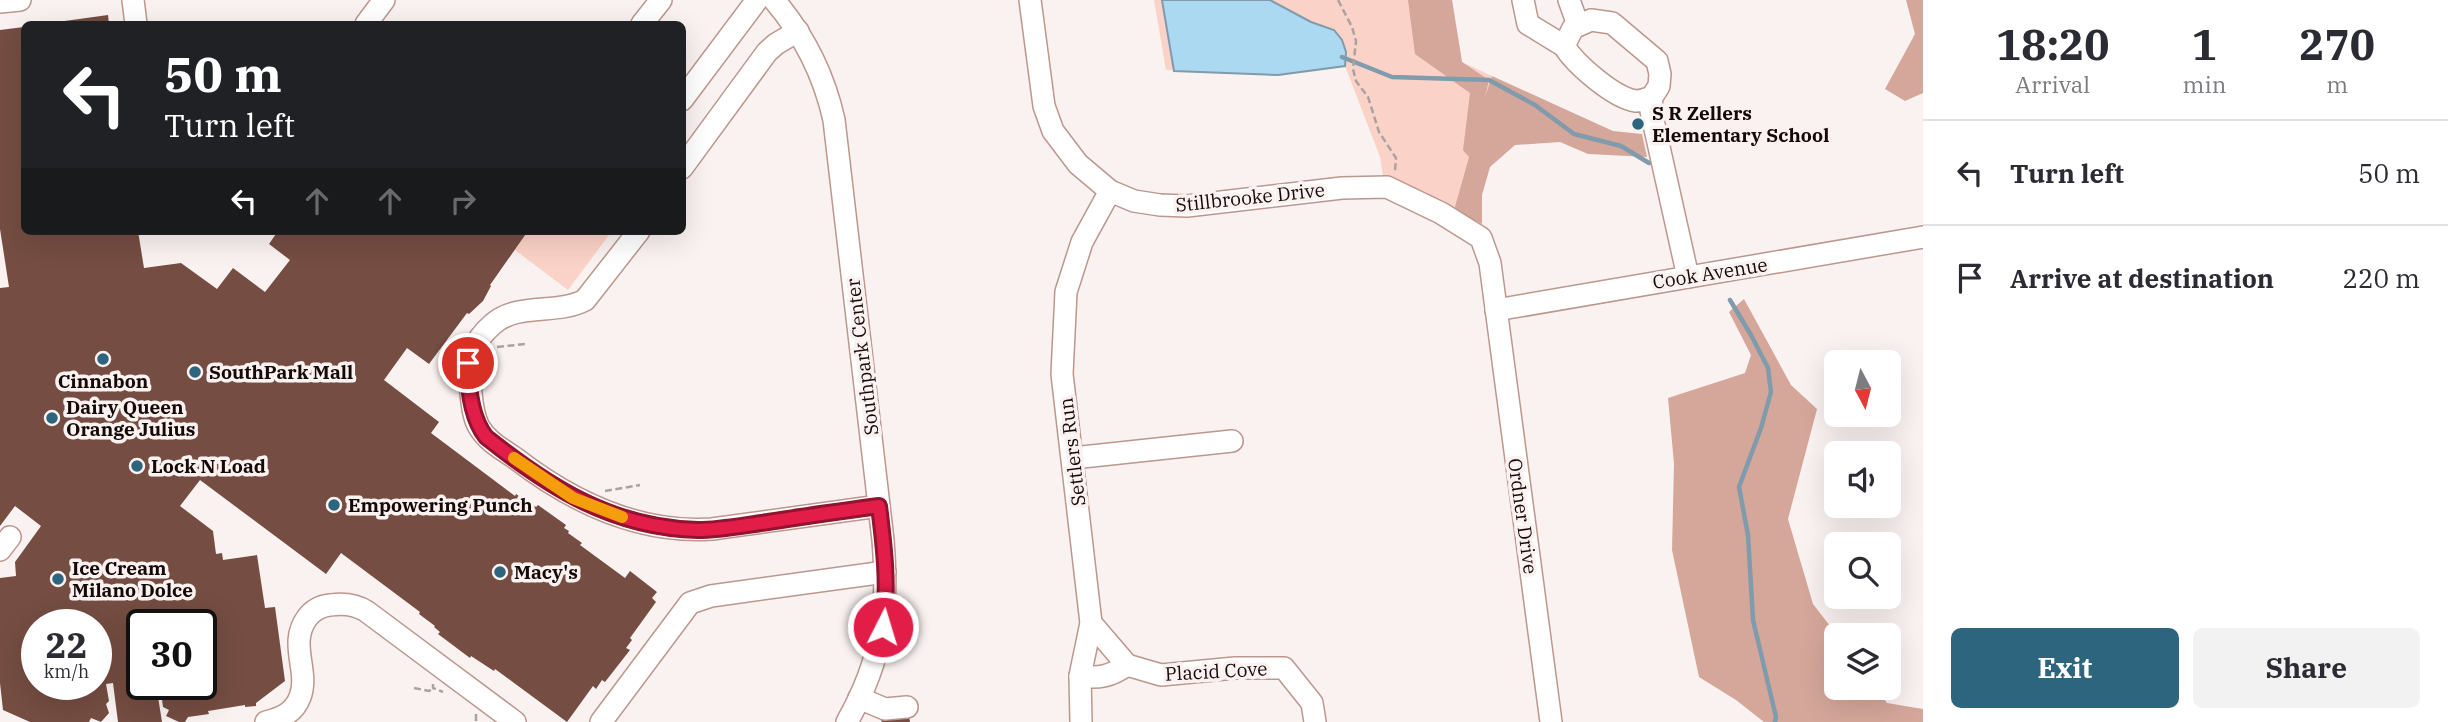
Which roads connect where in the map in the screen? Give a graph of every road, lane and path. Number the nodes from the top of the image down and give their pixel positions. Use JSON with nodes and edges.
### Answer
{"nodes":[{"id":1,"x":20,"y":0,"type":"edge"},
{"id":2,"x":133,"y":0,"type":"edge"},
{"id":3,"x":384,"y":0,"type":"edge"},
{"id":4,"x":661,"y":0,"type":"edge"},
{"id":5,"x":757,"y":0,"type":"edge"},
{"id":6,"x":774,"y":0,"type":"edge"},
{"id":7,"x":1030,"y":0,"type":"edge"},
{"id":8,"x":1338,"y":0,"type":"edge"},
{"id":9,"x":1569,"y":0,"type":"edge"},
{"id":10,"x":1523,"y":1,"type":"edge"},
{"id":11,"x":0,"y":2,"type":"edge"},
{"id":12,"x":136,"y":21,"type":"edge"},
{"id":13,"x":368,"y":21,"type":"edge"},
{"id":14,"x":644,"y":21,"type":"edge"},
{"id":15,"x":1578,"y":25,"type":"junction"},
{"id":16,"x":798,"y":31,"type":"junction"},
{"id":17,"x":1564,"y":46,"type":"junction"},
{"id":18,"x":686,"y":95,"type":"edge"},
{"id":19,"x":1652,"y":97,"type":"junction"},
{"id":20,"x":686,"y":163,"type":"edge"},
{"id":21,"x":1395,"y":171,"type":"dead end"},
{"id":22,"x":1110,"y":191,"type":"junction"},
{"id":23,"x":636,"y":235,"type":"edge"},
{"id":24,"x":1923,"y":237,"type":"edge"},
{"id":25,"x":1688,"y":277,"type":"junction"},
{"id":26,"x":1496,"y":310,"type":"junction"},
{"id":27,"x":525,"y":344,"type":"dead end"},
{"id":28,"x":494,"y":347,"type":"dead end"},
{"id":29,"x":1232,"y":441,"type":"dead end"},
{"id":30,"x":1073,"y":458,"type":"junction"},
{"id":31,"x":639,"y":485,"type":"dead end"},
{"id":32,"x":594,"y":493,"type":"dead end"},
{"id":33,"x":879,"y":506,"type":"junction"},
{"id":34,"x":885,"y":572,"type":"junction"},
{"id":35,"x":1091,"y":623,"type":"junction"},
{"id":36,"x":1127,"y":665,"type":"junction"},
{"id":37,"x":1080,"y":676,"type":"junction"},
{"id":38,"x":414,"y":688,"type":"dead end"},
{"id":39,"x":433,"y":688,"type":"dead end"},
{"id":40,"x":859,"y":698,"type":"junction"},
{"id":41,"x":907,"y":707,"type":"dead end"},
{"id":42,"x":266,"y":722,"type":"edge"},
{"id":43,"x":515,"y":722,"type":"edge"},
{"id":44,"x":601,"y":722,"type":"edge"},
{"id":45,"x":846,"y":722,"type":"edge"},
{"id":46,"x":1081,"y":722,"type":"edge"},
{"id":47,"x":1315,"y":722,"type":"edge"},
{"id":48,"x":1551,"y":722,"type":"edge"}],
"edges":[{"from":1,"to":11,"type":"street"},
{"from":2,"to":12,"type":"street"},
{"from":3,"to":13,"type":"street"},
{"from":4,"to":14,"type":"street"},
{"from":5,"to":18,"type":"street"},
{"from":6,"to":16,"type":"street","name":"Southpark Center"},
{"from":7,"to":22,"type":"street","name":"Stillbrooke Drive"},
{"from":8,"to":21,"type":"path"},
{"from":9,"to":15,"type":"street"},
{"from":10,"to":17,"type":"street"},
{"from":15,"to":17,"type":"street"},
{"from":15,"to":19,"type":"street"},
{"from":16,"to":20,"type":"street"},
{"from":16,"to":33,"type":"street","name":"Southpark Center"},
{"from":17,"to":19,"type":"street"},
{"from":19,"to":25,"type":"street"},
{"from":22,"to":26,"type":"street","name":"Stillbrooke Drive"},
{"from":22,"to":30,"type":"street","name":"Settlers Run"},
{"from":23,"to":33,"type":"street"},
{"from":24,"to":25,"type":"street","name":"Cook Avenue"},
{"from":25,"to":26,"type":"street","name":"Cook Avenue"},
{"from":26,"to":48,"type":"street","name":"Ordner Drive"},
{"from":27,"to":28,"type":"path"},
{"from":29,"to":30,"type":"street"},
{"from":30,"to":35,"type":"street","name":"Settlers Run"},
{"from":31,"to":32,"type":"path"},
{"from":33,"to":34,"type":"street","name":"Southpark Center"},
{"from":34,"to":40,"type":"street","name":"Southpark Center"},
{"from":34,"to":44,"type":"street"},
{"from":35,"to":36,"type":"street"},
{"from":35,"to":37,"type":"street","name":"Settlers Run"},
{"from":36,"to":37,"type":"street"},
{"from":36,"to":47,"type":"street","name":"Placid Cove"},
{"from":37,"to":46,"type":"street","name":"Settlers Run"},
{"from":38,"to":39,"type":"path"},
{"from":40,"to":41,"type":"street"},
{"from":40,"to":45,"type":"street","name":"Southpark Center"},
{"from":42,"to":43,"type":"street"}]}
